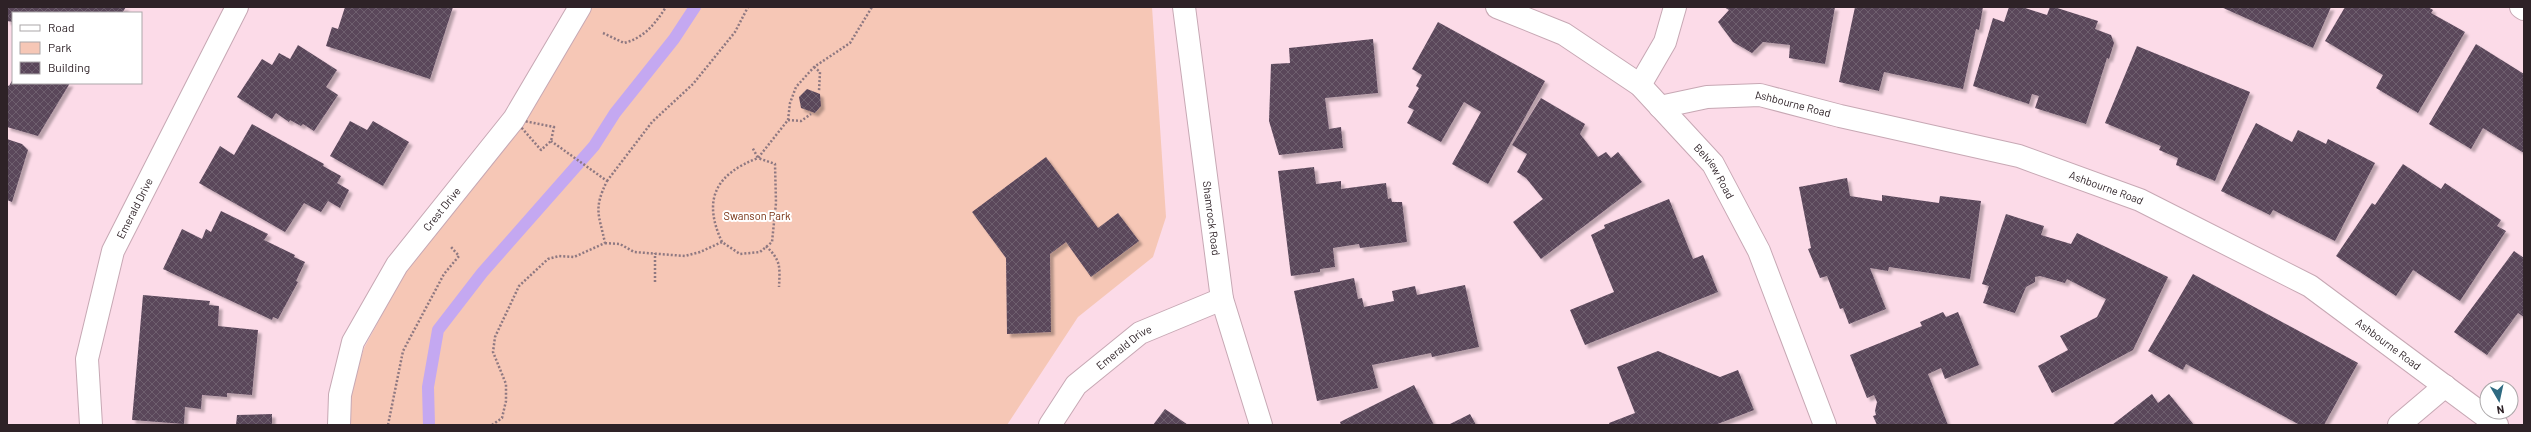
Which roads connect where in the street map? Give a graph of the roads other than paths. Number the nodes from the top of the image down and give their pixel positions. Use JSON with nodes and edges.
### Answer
{"nodes":[{"id":1,"x":237,"y":7,"type":"edge"},
{"id":2,"x":1497,"y":7,"type":"edge"},
{"id":3,"x":1675,"y":7,"type":"edge"},
{"id":4,"x":2521,"y":7,"type":"edge"},
{"id":5,"x":1190,"y":8,"type":"edge"},
{"id":6,"x":2524,"y":9,"type":"edge"},
{"id":7,"x":578,"y":13,"type":"edge"},
{"id":8,"x":1640,"y":85,"type":"junction"},
{"id":9,"x":1660,"y":107,"type":"junction"},
{"id":10,"x":1222,"y":300,"type":"junction"},
{"id":11,"x":2445,"y":386,"type":"junction"},
{"id":12,"x":90,"y":425,"type":"edge"},
{"id":13,"x":339,"y":425,"type":"edge"},
{"id":14,"x":1050,"y":425,"type":"edge"},
{"id":15,"x":1261,"y":425,"type":"edge"},
{"id":16,"x":1825,"y":425,"type":"edge"},
{"id":17,"x":2399,"y":425,"type":"edge"},
{"id":18,"x":2497,"y":425,"type":"edge"}],
"edges":[{"from":1,"to":12,"type":"street","name":"Emerald Drive"},
{"from":2,"to":8,"type":"street","name":"Belview Road"},
{"from":3,"to":8,"type":"street"},
{"from":4,"to":6,"type":"street"},
{"from":5,"to":10,"type":"street","name":"Shamrock Road"},
{"from":7,"to":13,"type":"street","name":"Crest Drive"},
{"from":8,"to":9,"type":"street","name":"Belview Road"},
{"from":9,"to":11,"type":"street","name":"Ashbourne Road"},
{"from":9,"to":16,"type":"street","name":"Belview Road"},
{"from":10,"to":14,"type":"street","name":"Emerald Drive"},
{"from":10,"to":15,"type":"street","name":"Shamrock Road"},
{"from":11,"to":17,"type":"street"},
{"from":11,"to":18,"type":"street","name":"Ashbourne Road"}]}
